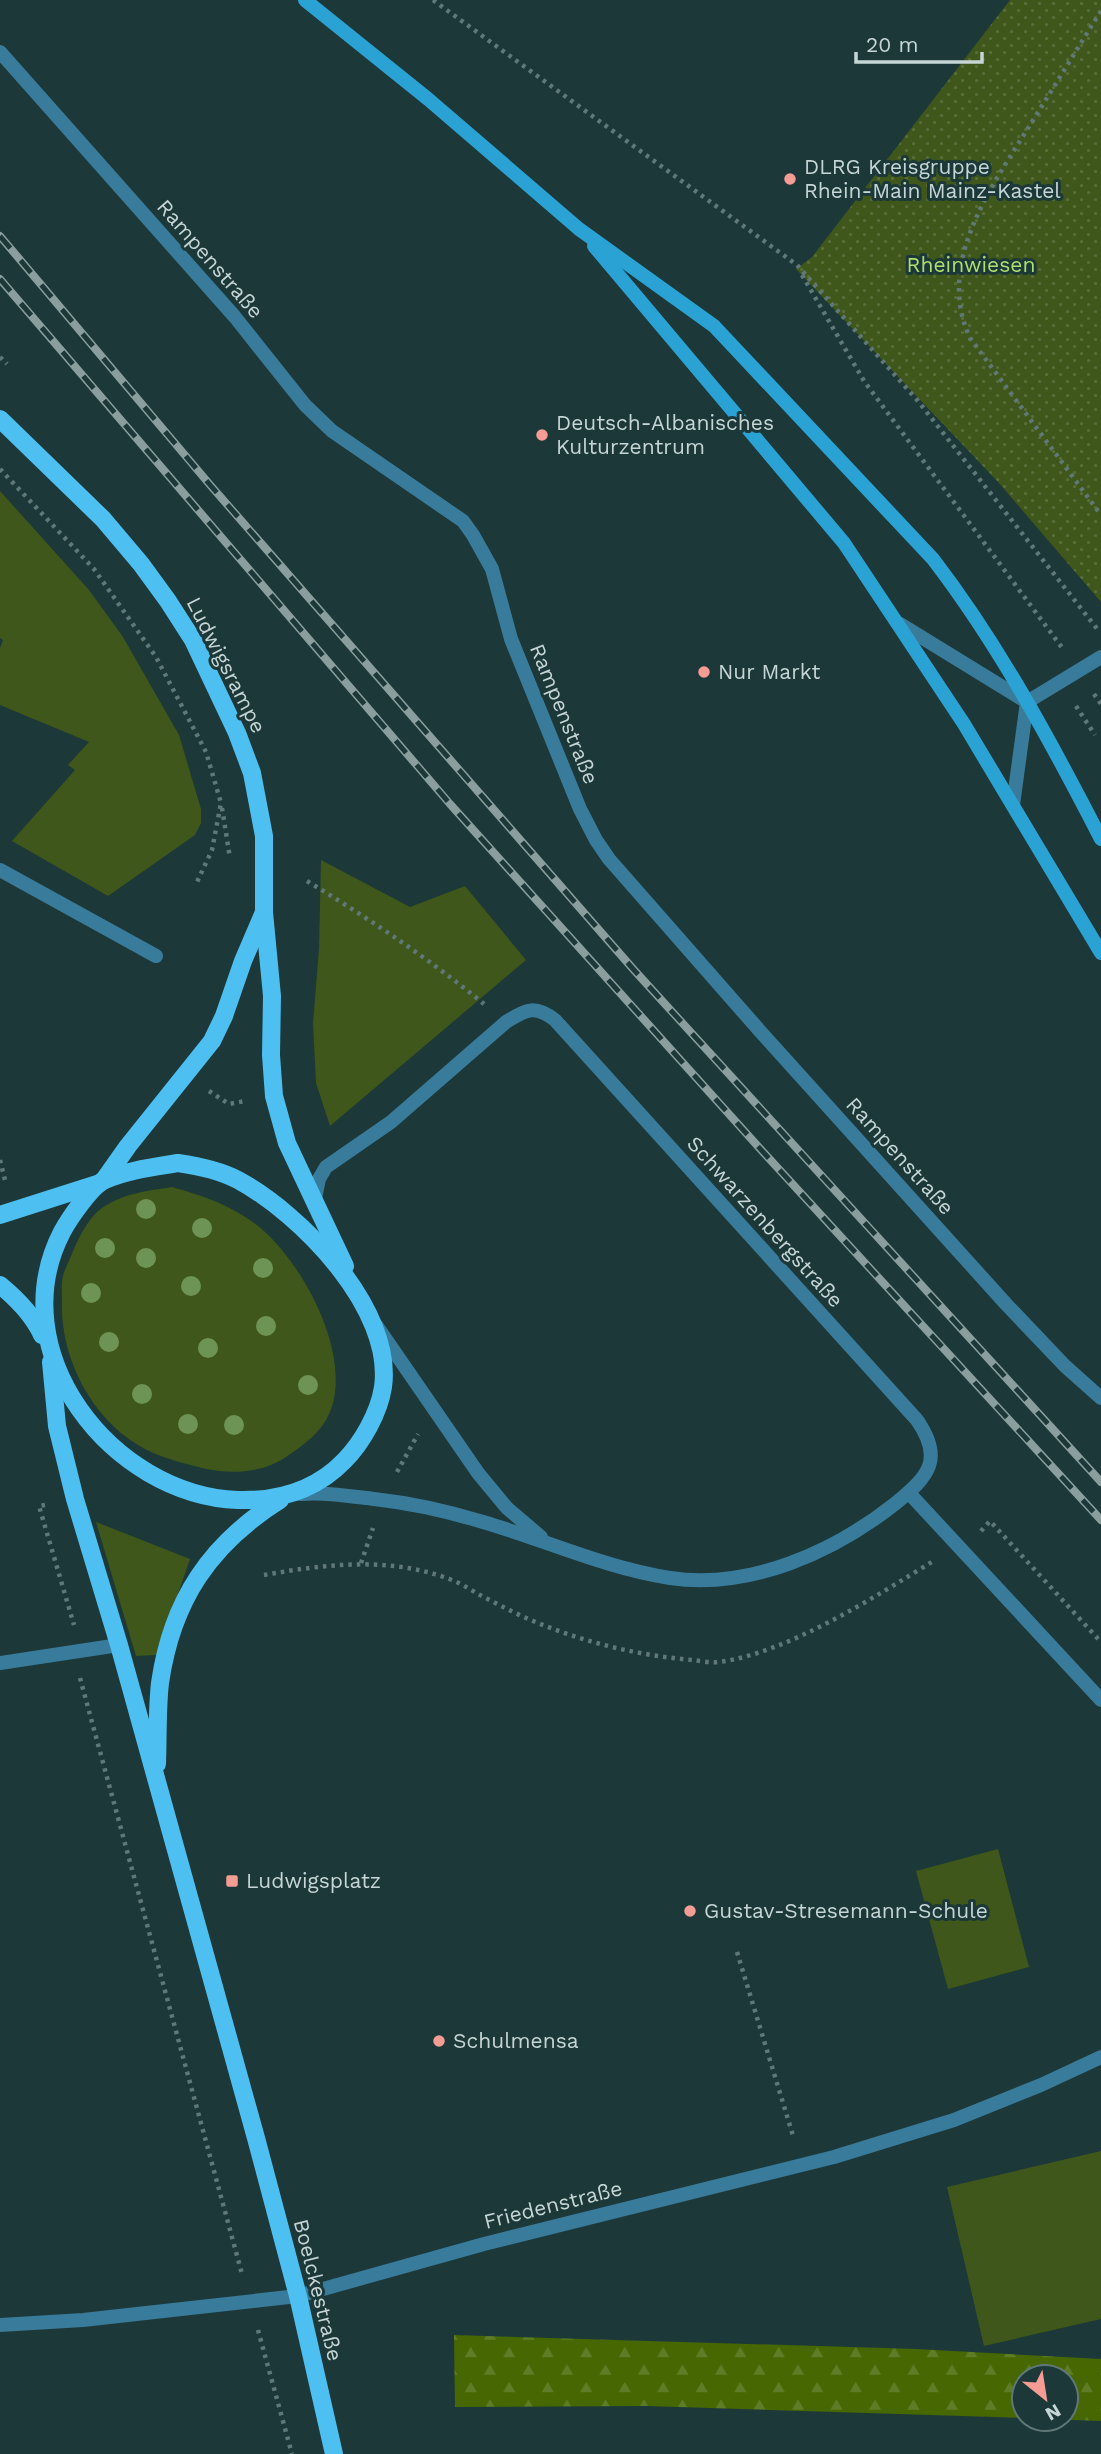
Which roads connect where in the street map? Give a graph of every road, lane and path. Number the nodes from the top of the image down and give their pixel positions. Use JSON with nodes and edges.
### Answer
{"nodes":[{"id":1,"x":305,"y":0,"type":"edge"},
{"id":2,"x":433,"y":0,"type":"edge"},
{"id":3,"x":1101,"y":10,"type":"edge"},
{"id":4,"x":0,"y":52,"type":"edge"},
{"id":5,"x":579,"y":229,"type":"junction"},
{"id":6,"x":797,"y":265,"type":"junction"},
{"id":7,"x":0,"y":357,"type":"edge"},
{"id":8,"x":7,"y":364,"type":"dead end"},
{"id":9,"x":0,"y":419,"type":"edge"},
{"id":10,"x":0,"y":469,"type":"edge"},
{"id":11,"x":1101,"y":515,"type":"edge"},
{"id":12,"x":900,"y":624,"type":"junction"},
{"id":13,"x":1096,"y":627,"type":"dead end"},
{"id":14,"x":1055,"y":638,"type":"dead end"},
{"id":15,"x":1101,"y":657,"type":"edge"},
{"id":16,"x":1096,"y":697,"type":"dead end"},
{"id":17,"x":1027,"y":702,"type":"junction"},
{"id":18,"x":1101,"y":704,"type":"edge"},
{"id":19,"x":221,"y":803,"type":"junction"},
{"id":20,"x":1013,"y":805,"type":"junction"},
{"id":21,"x":1101,"y":839,"type":"edge"},
{"id":22,"x":232,"y":867,"type":"dead end"},
{"id":23,"x":0,"y":870,"type":"edge"},
{"id":24,"x":307,"y":881,"type":"dead end"},
{"id":25,"x":197,"y":882,"type":"dead end"},
{"id":26,"x":264,"y":912,"type":"junction"},
{"id":27,"x":1101,"y":953,"type":"edge"},
{"id":28,"x":156,"y":956,"type":"dead end"},
{"id":29,"x":506,"y":1022,"type":"junction"},
{"id":30,"x":207,"y":1090,"type":"dead end"},
{"id":31,"x":249,"y":1101,"type":"dead end"},
{"id":32,"x":0,"y":1160,"type":"edge"},
{"id":33,"x":5,"y":1180,"type":"dead end"},
{"id":34,"x":102,"y":1182,"type":"junction"},
{"id":35,"x":314,"y":1203,"type":"junction"},
{"id":36,"x":0,"y":1215,"type":"edge"},
{"id":37,"x":0,"y":1285,"type":"edge"},
{"id":38,"x":363,"y":1305,"type":"junction"},
{"id":39,"x":49,"y":1354,"type":"junction"},
{"id":40,"x":1101,"y":1398,"type":"edge"},
{"id":41,"x":421,"y":1428,"type":"dead end"},
{"id":42,"x":392,"y":1481,"type":"dead end"},
{"id":43,"x":909,"y":1493,"type":"junction"},
{"id":44,"x":291,"y":1495,"type":"junction"},
{"id":45,"x":39,"y":1506,"type":"dead end"},
{"id":46,"x":990,"y":1521,"type":"dead end"},
{"id":47,"x":373,"y":1527,"type":"dead end"},
{"id":48,"x":959,"y":1546,"type":"junction"},
{"id":49,"x":561,"y":1549,"type":"junction"},
{"id":50,"x":361,"y":1563,"type":"junction"},
{"id":51,"x":264,"y":1575,"type":"dead end"},
{"id":52,"x":1101,"y":1643,"type":"edge"},
{"id":53,"x":120,"y":1645,"type":"junction"},
{"id":54,"x":81,"y":1651,"type":"junction"},
{"id":55,"x":0,"y":1663,"type":"edge"},
{"id":56,"x":1101,"y":1700,"type":"edge"},
{"id":57,"x":156,"y":1785,"type":"junction"},
{"id":58,"x":737,"y":1952,"type":"dead end"},
{"id":59,"x":1101,"y":2057,"type":"edge"},
{"id":60,"x":791,"y":2129,"type":"dead end"},
{"id":61,"x":298,"y":2296,"type":"junction"},
{"id":62,"x":251,"y":2301,"type":"junction"},
{"id":63,"x":0,"y":2325,"type":"edge"},
{"id":64,"x":292,"y":2454,"type":"edge"},
{"id":65,"x":334,"y":2454,"type":"edge"}],
"edges":[{"from":1,"to":5,"type":"main road"},
{"from":2,"to":6,"type":"path"},
{"from":3,"to":11,"type":"path"},
{"from":4,"to":40,"type":"street","name":"Rampenstraße"},
{"from":5,"to":12,"type":"main road"},
{"from":5,"to":17,"type":"main road"},
{"from":6,"to":13,"type":"path"},
{"from":6,"to":14,"type":"path"},
{"from":7,"to":8,"type":"path"},
{"from":9,"to":26,"type":"main road","name":"Ludwigsrampe"},
{"from":10,"to":19,"type":"path"},
{"from":12,"to":17,"type":"street"},
{"from":12,"to":20,"type":"main road"},
{"from":15,"to":17,"type":"street"},
{"from":16,"to":18,"type":"path"},
{"from":17,"to":20,"type":"street"},
{"from":17,"to":21,"type":"main road"},
{"from":19,"to":22,"type":"path"},
{"from":19,"to":25,"type":"path"},
{"from":20,"to":27,"type":"main road"},
{"from":23,"to":28,"type":"street"},
{"from":24,"to":29,"type":"path"},
{"from":26,"to":34,"type":"main road","name":"Ludwigsrampe"},
{"from":26,"to":35,"type":"main road","name":"Ludwigsrampe"},
{"from":29,"to":35,"type":"street","name":"Schwarzenbergstraße"},
{"from":29,"to":43,"type":"street","name":"Schwarzenbergstraße"},
{"from":30,"to":31,"type":"path"},
{"from":32,"to":33,"type":"path"},
{"from":34,"to":36,"type":"main road"},
{"from":34,"to":38,"type":"main road"},
{"from":34,"to":39,"type":"main road"},
{"from":35,"to":38,"type":"main road","name":"Ludwigsrampe"},
{"from":37,"to":39,"type":"main road"},
{"from":38,"to":44,"type":"main road"},
{"from":38,"to":49,"type":"street"},
{"from":39,"to":44,"type":"main road"},
{"from":39,"to":53,"type":"main road","name":"Boelckestraße"},
{"from":41,"to":42,"type":"path"},
{"from":43,"to":48,"type":"street"},
{"from":43,"to":49,"type":"street"},
{"from":44,"to":49,"type":"street"},
{"from":44,"to":57,"type":"main road"},
{"from":45,"to":54,"type":"path"},
{"from":46,"to":52,"type":"path"},
{"from":47,"to":50,"type":"path"},
{"from":48,"to":50,"type":"path"},
{"from":48,"to":56,"type":"street"},
{"from":50,"to":51,"type":"path"},
{"from":53,"to":54,"type":"street"},
{"from":53,"to":57,"type":"main road","name":"Boelckestraße"},
{"from":54,"to":55,"type":"street"},
{"from":54,"to":62,"type":"path"},
{"from":57,"to":61,"type":"main road","name":"Boelckestraße"},
{"from":58,"to":60,"type":"path"},
{"from":59,"to":61,"type":"street","name":"Friedenstraße"},
{"from":61,"to":62,"type":"street","name":"Friedenstraße"},
{"from":61,"to":65,"type":"main road","name":"Boelckestraße"},
{"from":62,"to":63,"type":"street","name":"Friedenstraße"},
{"from":62,"to":64,"type":"path"}]}
